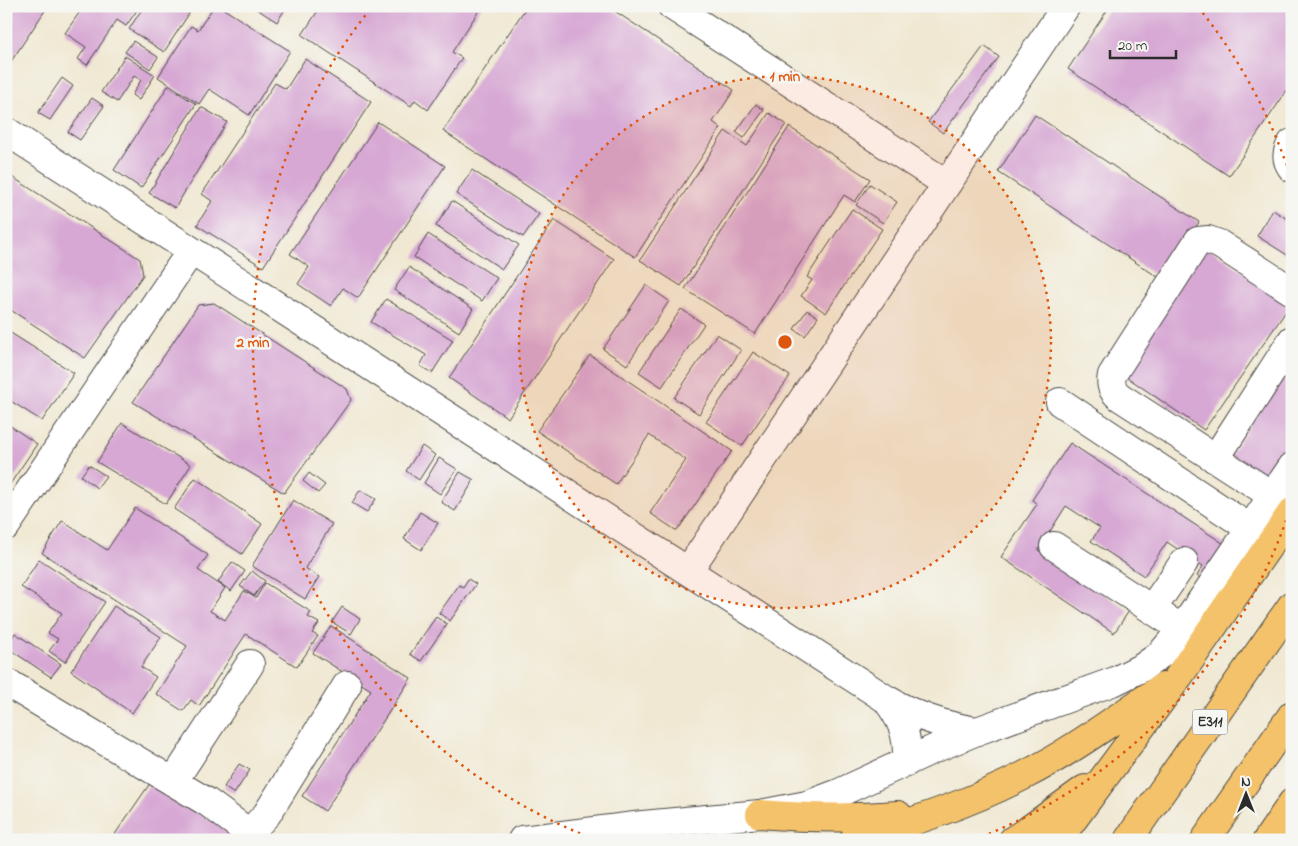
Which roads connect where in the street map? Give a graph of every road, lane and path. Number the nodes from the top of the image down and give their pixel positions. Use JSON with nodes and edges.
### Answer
{"nodes":[{"id":1,"x":672,"y":6,"type":"edge"},
{"id":2,"x":1066,"y":6,"type":"edge"},
{"id":3,"x":6,"y":131,"type":"edge"},
{"id":4,"x":1292,"y":143,"type":"edge"},
{"id":5,"x":1292,"y":168,"type":"edge"},
{"id":6,"x":947,"y":184,"type":"junction"},
{"id":7,"x":191,"y":252,"type":"junction"},
{"id":8,"x":1292,"y":291,"type":"edge"},
{"id":9,"x":1292,"y":340,"type":"edge"},
{"id":10,"x":1060,"y":402,"type":"dead end"},
{"id":11,"x":1215,"y":459,"type":"junction"},
{"id":12,"x":1292,"y":467,"type":"edge"},
{"id":13,"x":1282,"y":504,"type":"edge"},
{"id":14,"x":6,"y":526,"type":"edge"},
{"id":15,"x":1251,"y":529,"type":"junction"},
{"id":16,"x":1054,"y":546,"type":"dead end"},
{"id":17,"x":1184,"y":562,"type":"dead end"},
{"id":18,"x":688,"y":571,"type":"junction"},
{"id":19,"x":1292,"y":605,"type":"edge"},
{"id":20,"x":1152,"y":609,"type":"junction"},
{"id":21,"x":1182,"y":629,"type":"junction"},
{"id":22,"x":250,"y":664,"type":"dead end"},
{"id":23,"x":1179,"y":676,"type":"junction"},
{"id":24,"x":6,"y":682,"type":"edge"},
{"id":25,"x":347,"y":685,"type":"dead end"},
{"id":26,"x":886,"y":699,"type":"junction"},
{"id":27,"x":1292,"y":715,"type":"edge"},
{"id":28,"x":977,"y":731,"type":"junction"},
{"id":29,"x":907,"y":762,"type":"junction"},
{"id":30,"x":1116,"y":762,"type":"junction"},
{"id":31,"x":173,"y":782,"type":"junction"},
{"id":32,"x":1292,"y":802,"type":"edge"},
{"id":33,"x":942,"y":811,"type":"junction"},
{"id":34,"x":760,"y":814,"type":"junction"},
{"id":35,"x":251,"y":837,"type":"edge"},
{"id":36,"x":1270,"y":837,"type":"edge"},
{"id":37,"x":522,"y":840,"type":"edge"},
{"id":38,"x":854,"y":840,"type":"edge"},
{"id":39,"x":1013,"y":840,"type":"edge"},
{"id":40,"x":1058,"y":840,"type":"edge"},
{"id":41,"x":1128,"y":840,"type":"edge"},
{"id":42,"x":1205,"y":840,"type":"edge"}],
"edges":[{"from":1,"to":6,"type":"street"},
{"from":2,"to":6,"type":"street"},
{"from":3,"to":7,"type":"street"},
{"from":4,"to":5,"type":"street"},
{"from":6,"to":18,"type":"street"},
{"from":7,"to":14,"type":"street"},
{"from":7,"to":18,"type":"street"},
{"from":8,"to":11,"type":"street"},
{"from":9,"to":11,"type":"street"},
{"from":10,"to":15,"type":"street"},
{"from":11,"to":13,"type":"street"},
{"from":12,"to":13,"type":"street"},
{"from":13,"to":15,"type":"street"},
{"from":13,"to":23,"type":"highway"},
{"from":15,"to":21,"type":"street"},
{"from":16,"to":20,"type":"street"},
{"from":17,"to":20,"type":"street"},
{"from":18,"to":26,"type":"street"},
{"from":19,"to":41,"type":"highway","number":"E311"},
{"from":20,"to":21,"type":"street"},
{"from":21,"to":28,"type":"street"},
{"from":22,"to":31,"type":"street"},
{"from":23,"to":30,"type":"highway"},
{"from":23,"to":33,"type":"highway"},
{"from":24,"to":31,"type":"street"},
{"from":25,"to":35,"type":"street"},
{"from":26,"to":28,"type":"street"},
{"from":26,"to":29,"type":"street"},
{"from":27,"to":42,"type":"highway"},
{"from":28,"to":29,"type":"street"},
{"from":29,"to":34,"type":"street"},
{"from":30,"to":39,"type":"highway"},
{"from":30,"to":40,"type":"highway"},
{"from":31,"to":35,"type":"street"},
{"from":32,"to":36,"type":"highway"},
{"from":33,"to":34,"type":"highway"},
{"from":33,"to":38,"type":"highway"},
{"from":34,"to":37,"type":"street"}]}
